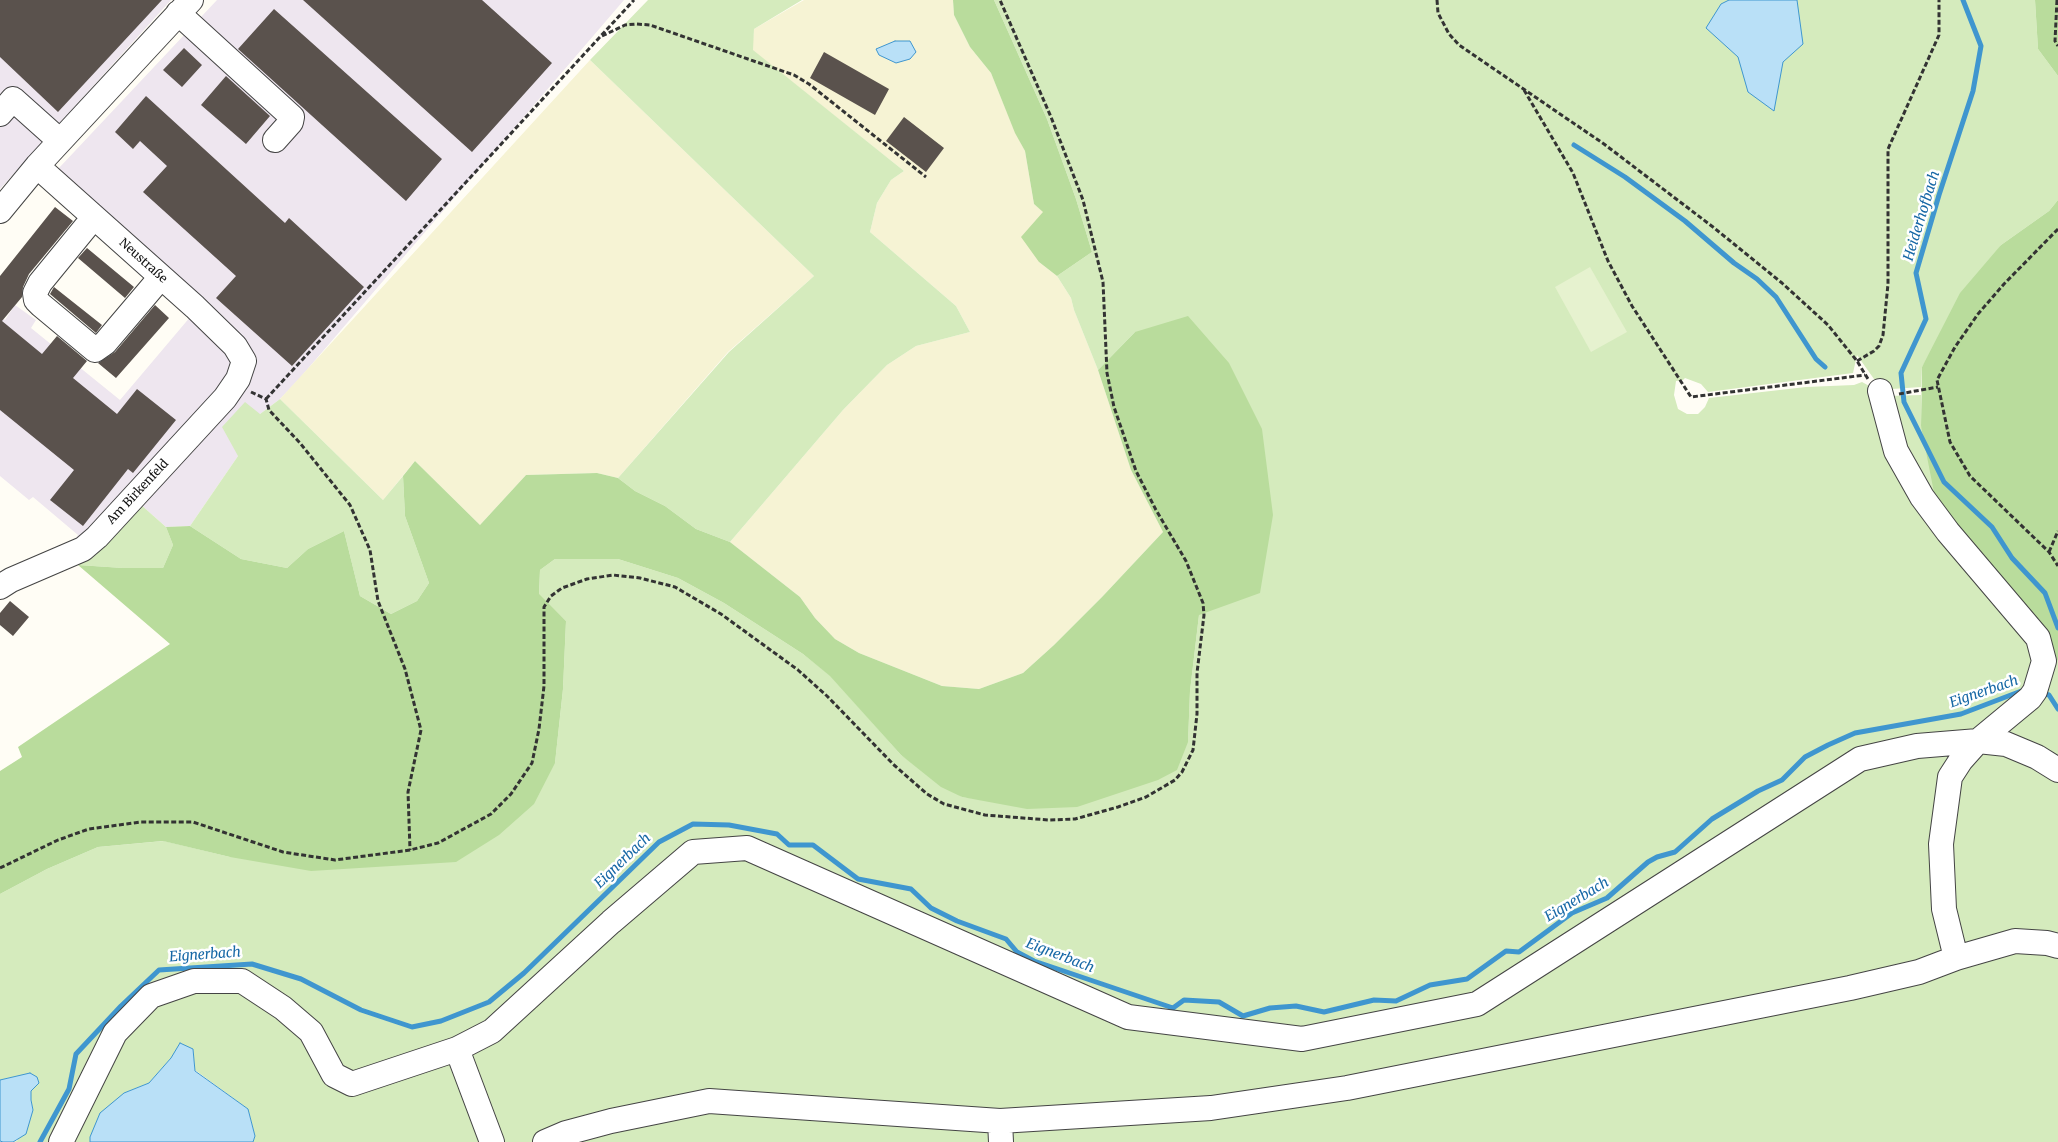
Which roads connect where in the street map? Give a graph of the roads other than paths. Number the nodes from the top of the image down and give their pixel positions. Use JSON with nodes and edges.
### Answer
{"nodes":[{"id":1,"x":185,"y":7,"type":"edge"},
{"id":2,"x":0,"y":114,"type":"edge"},
{"id":3,"x":275,"y":140,"type":"dead end"},
{"id":4,"x":60,"y":141,"type":"junction"},
{"id":5,"x":37,"y":166,"type":"junction"},
{"id":6,"x":0,"y":210,"type":"edge"},
{"id":7,"x":94,"y":217,"type":"junction"},
{"id":8,"x":161,"y":277,"type":"junction"},
{"id":9,"x":244,"y":361,"type":"joint"},
{"id":10,"x":1881,"y":387,"type":"road end"},
{"id":11,"x":0,"y":587,"type":"edge"},
{"id":12,"x":1978,"y":741,"type":"junction"},
{"id":13,"x":2058,"y":770,"type":"edge"},
{"id":14,"x":2058,"y":946,"type":"edge"},
{"id":15,"x":1956,"y":958,"type":"junction"},
{"id":16,"x":457,"y":1049,"type":"junction"},
{"id":17,"x":611,"y":1131,"type":"edge"},
{"id":18,"x":1000,"y":1131,"type":"edge"},
{"id":19,"x":61,"y":1142,"type":"edge"},
{"id":20,"x":492,"y":1142,"type":"edge"},
{"id":21,"x":545,"y":1142,"type":"edge"}],
"edges":[{"from":1,"to":3,"type":"street"},
{"from":1,"to":4,"type":"street"},
{"from":2,"to":4,"type":"street"},
{"from":4,"to":5,"type":"street"},
{"from":5,"to":6,"type":"street"},
{"from":5,"to":7,"type":"street","name":"Neustraße"},
{"from":7,"to":8,"type":"street","name":"Neustraße"},
{"from":7,"to":8,"type":"street"},
{"from":8,"to":9,"type":"street","name":"Neustraße"},
{"from":9,"to":11,"type":"street","name":"Am Birkenfeld"},
{"from":10,"to":12,"type":"street"},
{"from":12,"to":13,"type":"street"},
{"from":12,"to":15,"type":"street"},
{"from":12,"to":16,"type":"street"},
{"from":14,"to":15,"type":"street"},
{"from":15,"to":18,"type":"street"},
{"from":16,"to":19,"type":"street"},
{"from":16,"to":20,"type":"street"},
{"from":17,"to":18,"type":"street"},
{"from":17,"to":21,"type":"street"}]}
